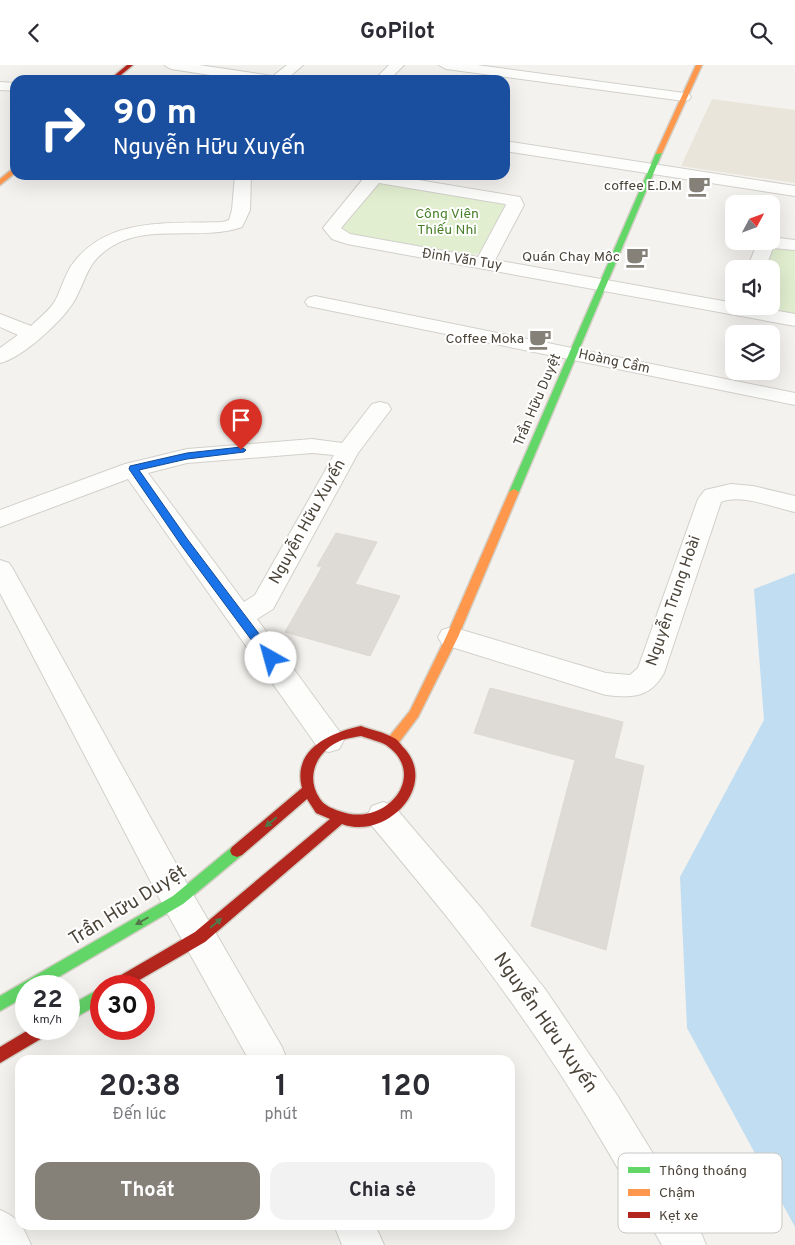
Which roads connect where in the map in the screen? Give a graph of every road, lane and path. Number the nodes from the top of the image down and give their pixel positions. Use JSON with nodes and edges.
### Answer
{"nodes":[{"id":1,"x":130,"y":65,"type":"edge"},
{"id":2,"x":170,"y":65,"type":"edge"},
{"id":3,"x":296,"y":65,"type":"edge"},
{"id":4,"x":396,"y":65,"type":"edge"},
{"id":5,"x":446,"y":65,"type":"edge"},
{"id":6,"x":699,"y":65,"type":"edge"},
{"id":7,"x":118,"y":75,"type":"edge"},
{"id":8,"x":237,"y":75,"type":"edge"},
{"id":9,"x":283,"y":75,"type":"edge"},
{"id":10,"x":386,"y":75,"type":"edge"},
{"id":11,"x":684,"y":97,"type":"junction"},
{"id":12,"x":510,"y":147,"type":"edge"},
{"id":13,"x":652,"y":168,"type":"junction"},
{"id":14,"x":10,"y":174,"type":"edge"},
{"id":15,"x":242,"y":180,"type":"edge"},
{"id":16,"x":374,"y":180,"type":"edge"},
{"id":17,"x":383,"y":180,"type":"edge"},
{"id":18,"x":0,"y":183,"type":"edge"},
{"id":19,"x":795,"y":191,"type":"edge"},
{"id":20,"x":795,"y":245,"type":"edge"},
{"id":21,"x":759,"y":260,"type":"edge"},
{"id":22,"x":484,"y":263,"type":"junction"},
{"id":23,"x":602,"y":285,"type":"junction"},
{"id":24,"x":315,"y":302,"type":"dead end"},
{"id":25,"x":725,"y":305,"type":"edge"},
{"id":26,"x":774,"y":315,"type":"edge"},
{"id":27,"x":0,"y":320,"type":"edge"},
{"id":28,"x":795,"y":320,"type":"edge"},
{"id":29,"x":33,"y":334,"type":"junction"},
{"id":30,"x":575,"y":353,"type":"junction"},
{"id":31,"x":0,"y":357,"type":"edge"},
{"id":32,"x":795,"y":399,"type":"edge"},
{"id":33,"x":380,"y":409,"type":"dead end"},
{"id":34,"x":348,"y":451,"type":"junction"},
{"id":35,"x":133,"y":469,"type":"junction"},
{"id":36,"x":795,"y":505,"type":"edge"},
{"id":37,"x":0,"y":519,"type":"edge"},
{"id":38,"x":0,"y":569,"type":"edge"},
{"id":39,"x":239,"y":617,"type":"junction"},
{"id":40,"x":452,"y":637,"type":"junction"},
{"id":41,"x":329,"y":739,"type":"junction"},
{"id":42,"x":392,"y":741,"type":"junction"},
{"id":43,"x":308,"y":791,"type":"junction"},
{"id":44,"x":383,"y":816,"type":"junction"},
{"id":45,"x":339,"y":819,"type":"junction"},
{"id":46,"x":178,"y":900,"type":"junction"},
{"id":47,"x":200,"y":937,"type":"junction"},
{"id":48,"x":49,"y":975,"type":"edge"},
{"id":49,"x":135,"y":975,"type":"edge"},
{"id":50,"x":15,"y":995,"type":"edge"},
{"id":51,"x":0,"y":1004,"type":"edge"},
{"id":52,"x":25,"y":1040,"type":"edge"},
{"id":53,"x":0,"y":1055,"type":"edge"},
{"id":54,"x":265,"y":1055,"type":"edge"},
{"id":55,"x":631,"y":1153,"type":"edge"},
{"id":56,"x":0,"y":1230,"type":"edge"},
{"id":57,"x":356,"y":1230,"type":"edge"},
{"id":58,"x":678,"y":1233,"type":"edge"},
{"id":59,"x":10,"y":1245,"type":"edge"},
{"id":60,"x":363,"y":1245,"type":"edge"},
{"id":61,"x":685,"y":1245,"type":"edge"}],
"edges":[{"from":1,"to":7,"type":"street"},
{"from":2,"to":8,"type":"street"},
{"from":3,"to":9,"type":"street"},
{"from":4,"to":10,"type":"street"},
{"from":5,"to":11,"type":"street"},
{"from":6,"to":11,"type":"street","name":"Trần Hữu Duyệt"},
{"from":11,"to":13,"type":"street","name":"Trần Hữu Duyệt"},
{"from":12,"to":13,"type":"street"},
{"from":13,"to":19,"type":"street"},
{"from":13,"to":23,"type":"street","name":"Trần Hữu Duyệt"},
{"from":14,"to":18,"type":"street"},
{"from":15,"to":29,"type":"street"},
{"from":16,"to":22,"type":"street","name":"Đinh Văn Tuy"},
{"from":17,"to":22,"type":"street","name":"Đinh Văn Tuy"},
{"from":20,"to":21,"type":"street"},
{"from":22,"to":23,"type":"street","name":"Đinh Văn Tuy"},
{"from":23,"to":25,"type":"street","name":"Đinh Văn Tuy"},
{"from":23,"to":30,"type":"street","name":"Trần Hữu Duyệt"},
{"from":24,"to":30,"type":"street","name":"Hoàng Cầm"},
{"from":26,"to":28,"type":"street","name":"Đinh Văn Tuy"},
{"from":27,"to":29,"type":"street"},
{"from":29,"to":31,"type":"street"},
{"from":30,"to":32,"type":"street","name":"Hoàng Cầm"},
{"from":30,"to":40,"type":"street","name":"Trần Hữu Duyệt"},
{"from":33,"to":34,"type":"street"},
{"from":34,"to":35,"type":"street","name":"Nguyễn Hữu Xuyến"},
{"from":34,"to":39,"type":"street","name":"Nguyễn Hữu Xuyến"},
{"from":35,"to":37,"type":"street","name":"Nguyễn Hữu Xuyến"},
{"from":35,"to":39,"type":"street"},
{"from":36,"to":40,"type":"street","name":"Nguyễn Trung Hoài"},
{"from":38,"to":46,"type":"street"},
{"from":39,"to":41,"type":"street"},
{"from":40,"to":42,"type":"street","name":"Trần Hữu Duyệt"},
{"from":41,"to":42,"type":"street"},
{"from":41,"to":43,"type":"street"},
{"from":42,"to":44,"type":"street"},
{"from":43,"to":45,"type":"street"},
{"from":43,"to":46,"type":"street","name":"Trần Hữu Duyệt","one_way":true},
{"from":44,"to":45,"type":"street"},
{"from":44,"to":55,"type":"street","name":"Nguyễn Hữu Xuyến"},
{"from":47,"to":45,"type":"street","one_way":true},
{"from":46,"to":47,"type":"street"},
{"from":46,"to":48,"type":"street","name":"Trần Hữu Duyệt","one_way":true},
{"from":47,"to":49,"type":"street"},
{"from":47,"to":54,"type":"street"},
{"from":50,"to":51,"type":"street"},
{"from":52,"to":53,"type":"street"},
{"from":56,"to":59,"type":"street"},
{"from":57,"to":60,"type":"street"},
{"from":58,"to":61,"type":"street","name":"Nguyễn Hữu Xuyến"}]}
